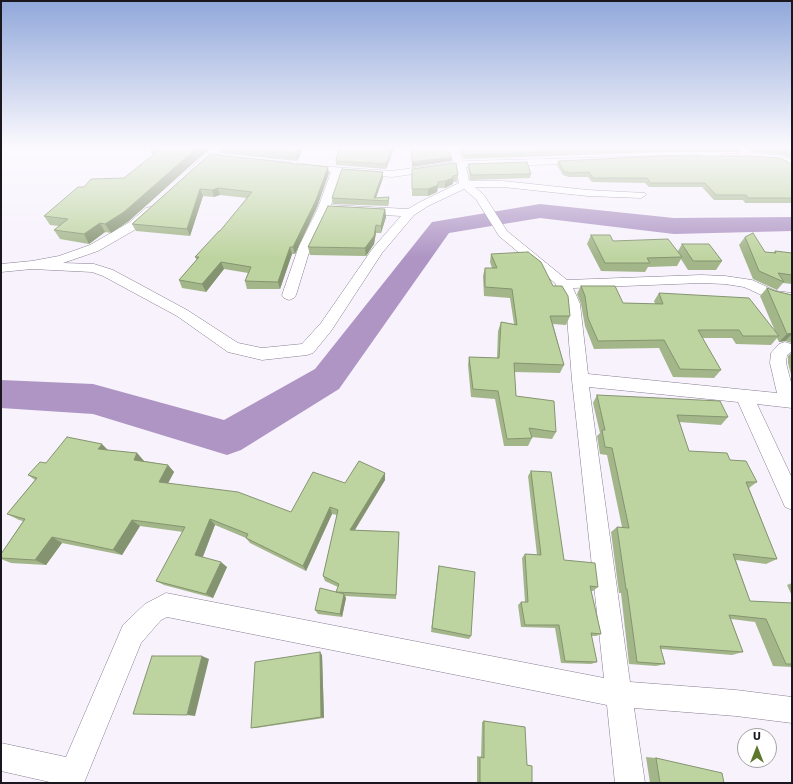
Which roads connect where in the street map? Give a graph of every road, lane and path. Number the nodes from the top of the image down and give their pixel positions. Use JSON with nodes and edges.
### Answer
{"nodes":[{"id":1,"x":465,"y":184,"type":"edge"},
{"id":2,"x":333,"y":185,"type":"edge"},
{"id":3,"x":464,"y":185,"type":"edge"},
{"id":4,"x":509,"y":185,"type":"edge"},
{"id":5,"x":641,"y":195,"type":"dead end"},
{"id":6,"x":160,"y":202,"type":"edge"},
{"id":7,"x":324,"y":208,"type":"junction"},
{"id":8,"x":410,"y":213,"type":"junction"},
{"id":9,"x":32,"y":265,"type":"junction"},
{"id":10,"x":1,"y":268,"type":"edge"},
{"id":11,"x":563,"y":284,"type":"junction"},
{"id":12,"x":289,"y":294,"type":"dead end"},
{"id":13,"x":792,"y":298,"type":"edge"},
{"id":14,"x":785,"y":348,"type":"dead end"},
{"id":15,"x":580,"y":380,"type":"junction"},
{"id":16,"x":744,"y":396,"type":"junction"},
{"id":17,"x":789,"y":401,"type":"edge"},
{"id":18,"x":792,"y":500,"type":"edge"},
{"id":19,"x":618,"y":694,"type":"junction"},
{"id":20,"x":792,"y":710,"type":"edge"},
{"id":21,"x":1,"y":757,"type":"edge"},
{"id":22,"x":71,"y":778,"type":"edge"},
{"id":23,"x":630,"y":783,"type":"edge"}],
"edges":[{"from":1,"to":11,"type":"street"},
{"from":2,"to":7,"type":"street"},
{"from":3,"to":8,"type":"street"},
{"from":4,"to":5,"type":"street"},
{"from":6,"to":9,"type":"street"},
{"from":7,"to":8,"type":"street"},
{"from":7,"to":12,"type":"street"},
{"from":8,"to":9,"type":"street"},
{"from":9,"to":10,"type":"street"},
{"from":11,"to":13,"type":"street"},
{"from":11,"to":15,"type":"street"},
{"from":14,"to":17,"type":"street"},
{"from":15,"to":16,"type":"street"},
{"from":15,"to":19,"type":"street"},
{"from":16,"to":17,"type":"street"},
{"from":16,"to":18,"type":"street"},
{"from":19,"to":20,"type":"street"},
{"from":19,"to":22,"type":"street"},
{"from":19,"to":23,"type":"street"},
{"from":21,"to":22,"type":"street"}]}
